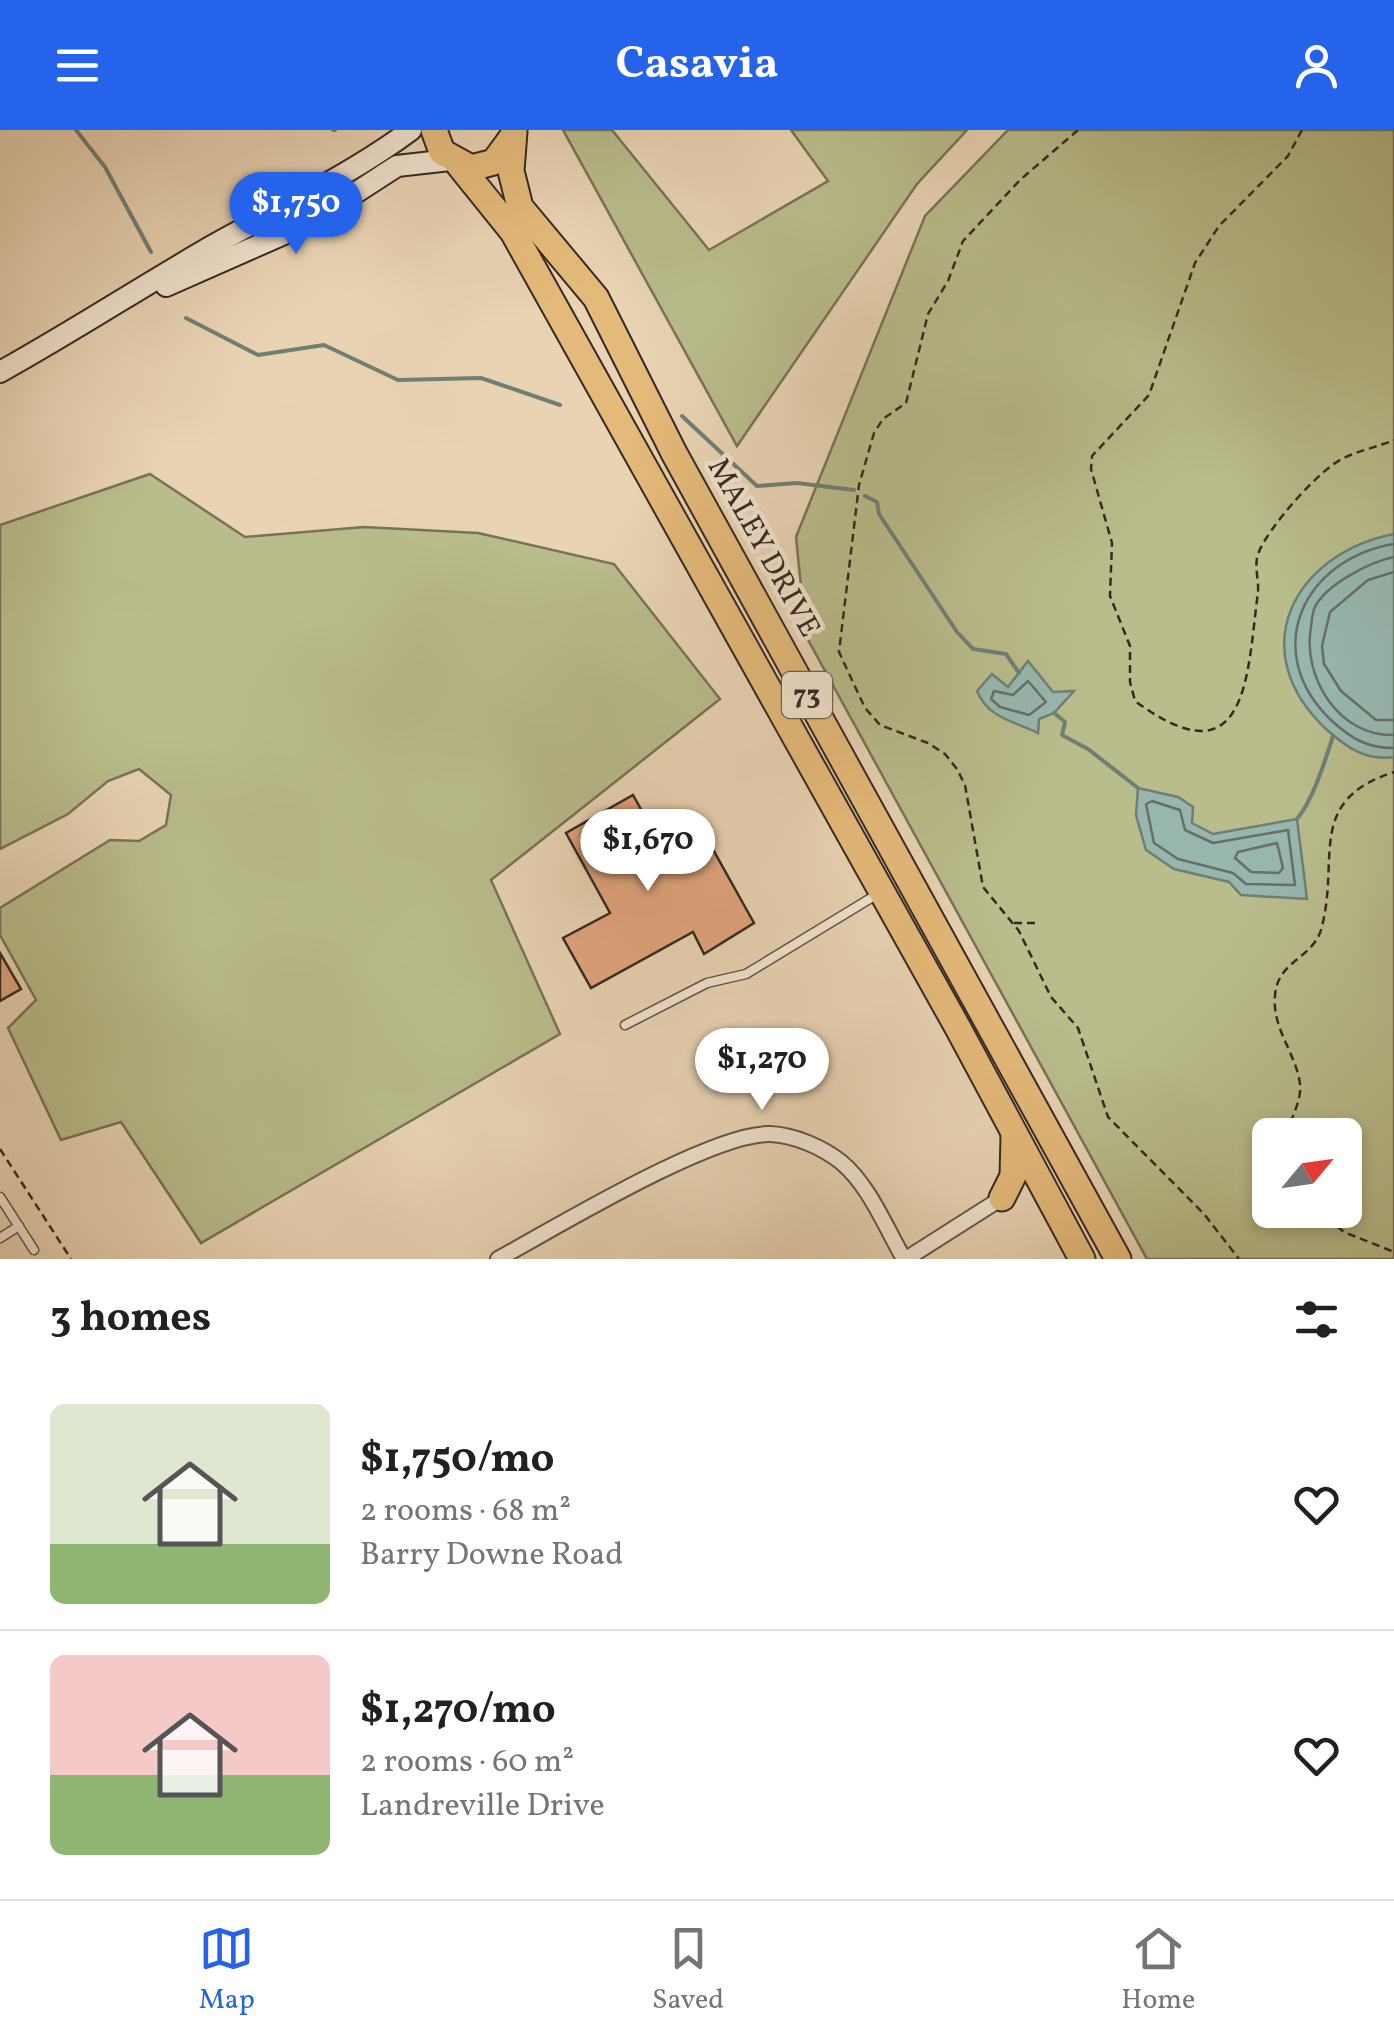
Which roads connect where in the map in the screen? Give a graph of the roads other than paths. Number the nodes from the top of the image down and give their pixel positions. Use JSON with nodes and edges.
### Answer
{"nodes":[{"id":1,"x":411,"y":130,"type":"edge"},
{"id":2,"x":434,"y":130,"type":"edge"},
{"id":3,"x":514,"y":131,"type":"edge"},
{"id":4,"x":454,"y":162,"type":"junction"},
{"id":5,"x":126,"y":301,"type":"junction"},
{"id":6,"x":0,"y":372,"type":"edge"},
{"id":7,"x":880,"y":893,"type":"junction"},
{"id":8,"x":625,"y":1025,"type":"dead end"},
{"id":9,"x":1014,"y":1134,"type":"junction"},
{"id":10,"x":0,"y":1196,"type":"edge"},
{"id":11,"x":1002,"y":1198,"type":"junction"},
{"id":12,"x":1056,"y":1210,"type":"junction"},
{"id":13,"x":19,"y":1226,"type":"junction"},
{"id":14,"x":0,"y":1238,"type":"edge"},
{"id":15,"x":34,"y":1250,"type":"dead end"},
{"id":16,"x":498,"y":1259,"type":"edge"},
{"id":17,"x":905,"y":1259,"type":"edge"},
{"id":18,"x":1082,"y":1259,"type":"edge"},
{"id":19,"x":1118,"y":1259,"type":"edge"}],
"edges":[{"from":1,"to":5,"type":"main road"},
{"from":2,"to":4,"type":"highway"},
{"from":3,"to":4,"type":"highway"},
{"from":3,"to":19,"type":"highway","name":"MALEY DRIVE","number":"73"},
{"from":4,"to":5,"type":"main road"},
{"from":4,"to":7,"type":"highway","number":"73"},
{"from":5,"to":6,"type":"main road"},
{"from":7,"to":8,"type":"lane"},
{"from":7,"to":9,"type":"highway","number":"73"},
{"from":9,"to":11,"type":"highway"},
{"from":9,"to":12,"type":"highway","number":"73"},
{"from":10,"to":13,"type":"lane"},
{"from":11,"to":12,"type":"highway"},
{"from":11,"to":17,"type":"street"},
{"from":12,"to":18,"type":"highway","number":"73"},
{"from":13,"to":14,"type":"lane"},
{"from":13,"to":15,"type":"lane"},
{"from":16,"to":17,"type":"street"}]}
